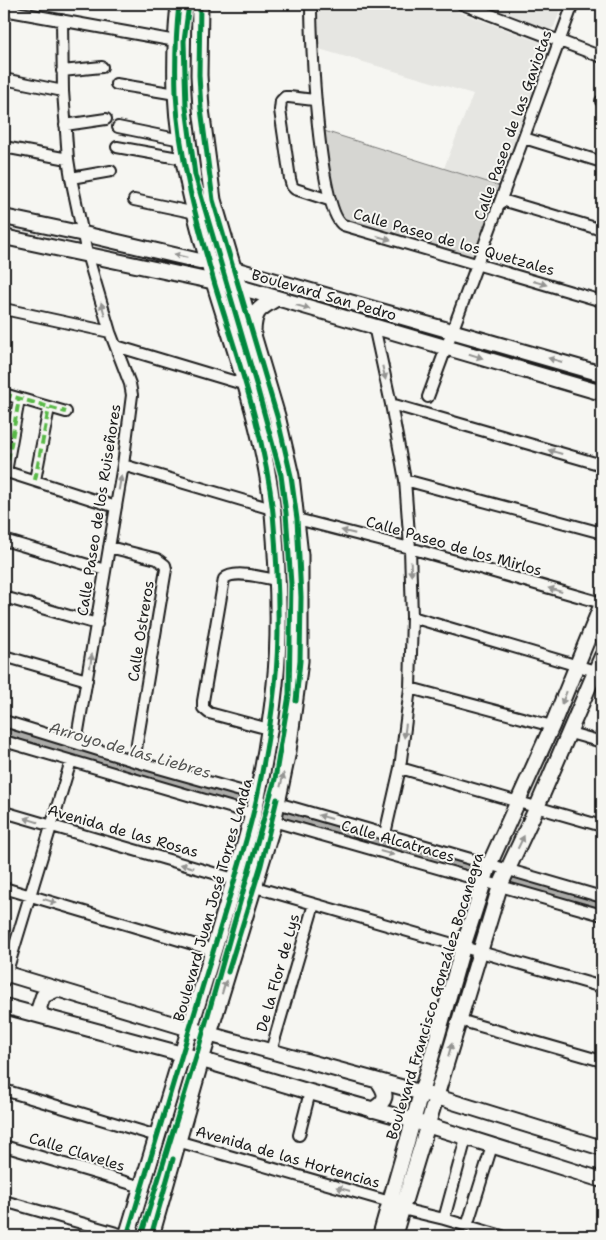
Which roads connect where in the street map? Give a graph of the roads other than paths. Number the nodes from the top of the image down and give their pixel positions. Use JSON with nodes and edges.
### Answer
{"nodes":[{"id":1,"x":178,"y":4,"type":"edge"},
{"id":2,"x":200,"y":4,"type":"edge"},
{"id":3,"x":311,"y":4,"type":"edge"},
{"id":4,"x":462,"y":4,"type":"edge"},
{"id":5,"x":573,"y":4,"type":"edge"},
{"id":6,"x":4,"y":10,"type":"edge"},
{"id":7,"x":62,"y":20,"type":"junction"},
{"id":8,"x":176,"y":40,"type":"junction"},
{"id":9,"x":559,"y":41,"type":"junction"},
{"id":10,"x":602,"y":56,"type":"edge"},
{"id":11,"x":102,"y":67,"type":"dead end"},
{"id":12,"x":62,"y":71,"type":"junction"},
{"id":13,"x":4,"y":79,"type":"edge"},
{"id":14,"x":116,"y":84,"type":"dead end"},
{"id":15,"x":63,"y":91,"type":"junction"},
{"id":16,"x":176,"y":94,"type":"junction"},
{"id":17,"x":314,"y":100,"type":"junction"},
{"id":18,"x":106,"y":119,"type":"dead end"},
{"id":19,"x":65,"y":125,"type":"junction"},
{"id":20,"x":118,"y":127,"type":"dead end"},
{"id":21,"x":524,"y":138,"type":"junction"},
{"id":22,"x":181,"y":140,"type":"junction"},
{"id":23,"x":4,"y":147,"type":"edge"},
{"id":24,"x":117,"y":147,"type":"dead end"},
{"id":25,"x":184,"y":159,"type":"junction"},
{"id":26,"x":68,"y":160,"type":"junction"},
{"id":27,"x":602,"y":162,"type":"edge"},
{"id":28,"x":111,"y":171,"type":"dead end"},
{"id":29,"x":71,"y":178,"type":"junction"},
{"id":30,"x":134,"y":200,"type":"dead end"},
{"id":31,"x":329,"y":200,"type":"junction"},
{"id":32,"x":502,"y":200,"type":"junction"},
{"id":33,"x":196,"y":212,"type":"junction"},
{"id":34,"x":4,"y":217,"type":"edge"},
{"id":35,"x":602,"y":230,"type":"edge"},
{"id":36,"x":84,"y":234,"type":"junction"},
{"id":37,"x":4,"y":237,"type":"edge"},
{"id":38,"x":87,"y":254,"type":"junction"},
{"id":39,"x":210,"y":263,"type":"junction"},
{"id":40,"x":478,"y":265,"type":"junction"},
{"id":41,"x":234,"y":269,"type":"junction"},
{"id":42,"x":214,"y":281,"type":"junction"},
{"id":43,"x":239,"y":287,"type":"junction"},
{"id":44,"x":334,"y":297,"type":"junction"},
{"id":45,"x":275,"y":298,"type":"junction"},
{"id":46,"x":602,"y":301,"type":"edge"},
{"id":47,"x":4,"y":309,"type":"edge"},
{"id":48,"x":330,"y":314,"type":"junction"},
{"id":49,"x":374,"y":326,"type":"junction"},
{"id":50,"x":453,"y":330,"type":"junction"},
{"id":51,"x":110,"y":332,"type":"junction"},
{"id":52,"x":253,"y":338,"type":"junction"},
{"id":53,"x":116,"y":346,"type":"junction"},
{"id":54,"x":446,"y":347,"type":"junction"},
{"id":55,"x":602,"y":374,"type":"edge"},
{"id":56,"x":246,"y":385,"type":"junction"},
{"id":57,"x":602,"y":393,"type":"edge"},
{"id":58,"x":4,"y":394,"type":"edge"},
{"id":59,"x":428,"y":397,"type":"dead end"},
{"id":60,"x":19,"y":399,"type":"junction"},
{"id":61,"x":391,"y":404,"type":"junction"},
{"id":62,"x":49,"y":408,"type":"junction"},
{"id":63,"x":66,"y":412,"type":"dead end"},
{"id":64,"x":123,"y":465,"type":"junction"},
{"id":65,"x":602,"y":465,"type":"edge"},
{"id":66,"x":5,"y":471,"type":"edge"},
{"id":67,"x":35,"y":480,"type":"junction"},
{"id":68,"x":405,"y":480,"type":"junction"},
{"id":69,"x":116,"y":507,"type":"junction"},
{"id":70,"x":272,"y":510,"type":"junction"},
{"id":71,"x":297,"y":519,"type":"junction"},
{"id":72,"x":602,"y":533,"type":"edge"},
{"id":73,"x":4,"y":540,"type":"edge"},
{"id":74,"x":109,"y":547,"type":"junction"},
{"id":75,"x":410,"y":548,"type":"junction"},
{"id":76,"x":105,"y":570,"type":"junction"},
{"id":77,"x":277,"y":580,"type":"junction"},
{"id":78,"x":4,"y":597,"type":"edge"},
{"id":79,"x":602,"y":604,"type":"edge"},
{"id":80,"x":412,"y":616,"type":"junction"},
{"id":81,"x":97,"y":624,"type":"junction"},
{"id":82,"x":4,"y":656,"type":"edge"},
{"id":83,"x":602,"y":656,"type":"edge"},
{"id":84,"x":577,"y":666,"type":"junction"},
{"id":85,"x":599,"y":672,"type":"edge"},
{"id":86,"x":87,"y":680,"type":"junction"},
{"id":87,"x":410,"y":688,"type":"junction"},
{"id":88,"x":4,"y":721,"type":"edge"},
{"id":89,"x":552,"y":726,"type":"junction"},
{"id":90,"x":269,"y":729,"type":"junction"},
{"id":91,"x":570,"y":733,"type":"junction"},
{"id":92,"x":4,"y":741,"type":"edge"},
{"id":93,"x":602,"y":742,"type":"edge"},
{"id":94,"x":76,"y":743,"type":"junction"},
{"id":95,"x":71,"y":761,"type":"junction"},
{"id":96,"x":134,"y":761,"type":"junction"},
{"id":97,"x":400,"y":768,"type":"junction"},
{"id":98,"x":258,"y":796,"type":"junction"},
{"id":99,"x":519,"y":802,"type":"junction"},
{"id":100,"x":277,"y":803,"type":"junction"},
{"id":101,"x":538,"y":807,"type":"junction"},
{"id":102,"x":4,"y":812,"type":"edge"},
{"id":103,"x":253,"y":814,"type":"junction"},
{"id":104,"x":273,"y":821,"type":"junction"},
{"id":105,"x":52,"y":826,"type":"junction"},
{"id":106,"x":602,"y":826,"type":"edge"},
{"id":107,"x":385,"y":834,"type":"junction"},
{"id":108,"x":490,"y":863,"type":"junction"},
{"id":109,"x":507,"y":869,"type":"junction"},
{"id":110,"x":234,"y":879,"type":"junction"},
{"id":111,"x":484,"y":881,"type":"junction"},
{"id":112,"x":500,"y":886,"type":"junction"},
{"id":113,"x":255,"y":887,"type":"junction"},
{"id":114,"x":4,"y":888,"type":"edge"},
{"id":115,"x":31,"y":896,"type":"junction"},
{"id":116,"x":602,"y":897,"type":"edge"},
{"id":117,"x":314,"y":904,"type":"junction"},
{"id":118,"x":602,"y":915,"type":"edge"},
{"id":119,"x":463,"y":947,"type":"junction"},
{"id":120,"x":213,"y":950,"type":"junction"},
{"id":121,"x":479,"y":951,"type":"junction"},
{"id":122,"x":4,"y":976,"type":"edge"},
{"id":123,"x":602,"y":986,"type":"edge"},
{"id":124,"x":58,"y":989,"type":"junction"},
{"id":125,"x":4,"y":1006,"type":"edge"},
{"id":126,"x":42,"y":1016,"type":"junction"},
{"id":127,"x":459,"y":1020,"type":"junction"},
{"id":128,"x":190,"y":1029,"type":"junction"},
{"id":129,"x":209,"y":1034,"type":"junction"},
{"id":130,"x":271,"y":1051,"type":"junction"},
{"id":131,"x":182,"y":1054,"type":"junction"},
{"id":132,"x":201,"y":1060,"type":"junction"},
{"id":133,"x":602,"y":1061,"type":"edge"},
{"id":134,"x":378,"y":1080,"type":"junction"},
{"id":135,"x":4,"y":1090,"type":"edge"},
{"id":136,"x":310,"y":1092,"type":"junction"},
{"id":137,"x":422,"y":1093,"type":"junction"},
{"id":138,"x":437,"y":1096,"type":"junction"},
{"id":139,"x":372,"y":1110,"type":"junction"},
{"id":140,"x":421,"y":1123,"type":"junction"},
{"id":141,"x":299,"y":1135,"type":"dead end"},
{"id":142,"x":157,"y":1136,"type":"junction"},
{"id":143,"x":466,"y":1138,"type":"junction"},
{"id":144,"x":178,"y":1141,"type":"junction"},
{"id":145,"x":4,"y":1146,"type":"edge"},
{"id":146,"x":492,"y":1146,"type":"junction"},
{"id":147,"x":602,"y":1148,"type":"edge"},
{"id":148,"x":602,"y":1180,"type":"edge"},
{"id":149,"x":142,"y":1187,"type":"junction"},
{"id":150,"x":4,"y":1201,"type":"edge"},
{"id":151,"x":396,"y":1206,"type":"junction"},
{"id":152,"x":444,"y":1219,"type":"junction"},
{"id":153,"x":467,"y":1226,"type":"junction"},
{"id":154,"x":127,"y":1236,"type":"edge"},
{"id":155,"x":151,"y":1236,"type":"edge"},
{"id":156,"x":380,"y":1236,"type":"edge"},
{"id":157,"x":394,"y":1236,"type":"edge"},
{"id":158,"x":502,"y":1236,"type":"edge"}],
"edges":[{"from":1,"to":8,"type":"main road","name":"Boulevard Juan José Torres Landa"},
{"from":2,"to":41,"type":"main road"},
{"from":3,"to":17,"type":"street","name":"Calle Paseo de los Quetzales"},
{"from":4,"to":9,"type":"street"},
{"from":5,"to":9,"type":"street","name":"Calle Paseo de las Gaviotas"},
{"from":6,"to":7,"type":"street"},
{"from":7,"to":8,"type":"street"},
{"from":7,"to":12,"type":"street","name":"Calle Paseo de los Ruiseñores"},
{"from":8,"to":16,"type":"main road","name":"Boulevard Juan José Torres Landa"},
{"from":9,"to":10,"type":"street"},
{"from":9,"to":21,"type":"street","name":"Calle Paseo de las Gaviotas"},
{"from":11,"to":12,"type":"street"},
{"from":12,"to":15,"type":"street","name":"Calle Paseo de los Ruiseñores"},
{"from":13,"to":15,"type":"street"},
{"from":14,"to":16,"type":"street"},
{"from":15,"to":19,"type":"street","name":"Calle Paseo de los Ruiseñores"},
{"from":16,"to":22,"type":"main road","name":"Boulevard Juan José Torres Landa"},
{"from":17,"to":31,"type":"street","name":"Calle Paseo de los Quetzales"},
{"from":17,"to":31,"type":"street"},
{"from":18,"to":19,"type":"street"},
{"from":19,"to":26,"type":"street","name":"Calle Paseo de los Ruiseñores"},
{"from":20,"to":22,"type":"street"},
{"from":21,"to":27,"type":"street"},
{"from":21,"to":32,"type":"street","name":"Calle Paseo de las Gaviotas"},
{"from":22,"to":25,"type":"main road","name":"Boulevard Juan José Torres Landa"},
{"from":23,"to":26,"type":"street"},
{"from":24,"to":25,"type":"street"},
{"from":25,"to":33,"type":"main road","name":"Boulevard Juan José Torres Landa"},
{"from":26,"to":29,"type":"street","name":"Calle Paseo de los Ruiseñores"},
{"from":28,"to":29,"type":"street"},
{"from":29,"to":36,"type":"street","name":"Calle Paseo de los Ruiseñores"},
{"from":30,"to":33,"type":"street"},
{"from":31,"to":40,"type":"street","name":"Calle Paseo de los Quetzales","one_way":true},
{"from":32,"to":35,"type":"street"},
{"from":32,"to":40,"type":"street","name":"Calle Paseo de las Gaviotas"},
{"from":33,"to":39,"type":"main road","name":"Boulevard Juan José Torres Landa"},
{"from":34,"to":36,"type":"main road","name":"Boulevard San Pedro"},
{"from":36,"to":38,"type":"street","name":"Calle Paseo de los Ruiseñores"},
{"from":39,"to":36,"type":"main road","name":"Boulevard San Pedro","one_way":true},
{"from":37,"to":38,"type":"main road","name":"Boulevard San Pedro"},
{"from":38,"to":42,"type":"main road","name":"Boulevard San Pedro"},
{"from":51,"to":38,"type":"street","name":"Calle Paseo de los Ruiseñores","one_way":true},
{"from":39,"to":41,"type":"main road","name":"Boulevard San Pedro"},
{"from":39,"to":42,"type":"main road","name":"Boulevard Juan José Torres Landa"},
{"from":40,"to":46,"type":"street","name":"Calle Paseo de los Quetzales","one_way":true},
{"from":40,"to":50,"type":"street","name":"Calle Paseo de las Gaviotas"},
{"from":41,"to":43,"type":"main road"},
{"from":41,"to":44,"type":"main road","name":"Boulevard San Pedro"},
{"from":42,"to":43,"type":"main road","name":"Boulevard San Pedro"},
{"from":42,"to":56,"type":"main road","name":"Boulevard Juan José Torres Landa"},
{"from":43,"to":45,"type":"main road","name":"Boulevard San Pedro"},
{"from":43,"to":52,"type":"main road"},
{"from":44,"to":48,"type":"main road"},
{"from":44,"to":50,"type":"main road","name":"Boulevard San Pedro"},
{"from":45,"to":48,"type":"main road","name":"Boulevard San Pedro","one_way":true},
{"from":45,"to":52,"type":"main road"},
{"from":47,"to":51,"type":"street"},
{"from":48,"to":49,"type":"main road","name":"Boulevard San Pedro"},
{"from":49,"to":54,"type":"main road","name":"Boulevard San Pedro"},
{"from":49,"to":61,"type":"street","one_way":true},
{"from":50,"to":54,"type":"street","name":"Calle Paseo de las Gaviotas"},
{"from":55,"to":50,"type":"main road","name":"Boulevard San Pedro","one_way":true},
{"from":51,"to":53,"type":"street","name":"Calle Paseo de los Ruiseñores"},
{"from":52,"to":71,"type":"main road"},
{"from":53,"to":56,"type":"street"},
{"from":53,"to":64,"type":"street","name":"Calle Paseo de los Ruiseñores"},
{"from":54,"to":57,"type":"main road","name":"Boulevard San Pedro","one_way":true},
{"from":54,"to":59,"type":"street","name":"Calle Paseo de las Gaviotas"},
{"from":56,"to":70,"type":"main road","name":"Boulevard Juan José Torres Landa"},
{"from":58,"to":60,"type":"street"},
{"from":60,"to":62,"type":"street"},
{"from":60,"to":66,"type":"street"},
{"from":65,"to":61,"type":"street","one_way":true},
{"from":61,"to":68,"type":"street"},
{"from":62,"to":63,"type":"street"},
{"from":62,"to":67,"type":"street"},
{"from":69,"to":64,"type":"street","name":"Calle Paseo de los Ruiseñores","one_way":true},
{"from":64,"to":70,"type":"street"},
{"from":66,"to":67,"type":"street"},
{"from":67,"to":69,"type":"street"},
{"from":68,"to":72,"type":"street"},
{"from":68,"to":75,"type":"street"},
{"from":69,"to":74,"type":"street","name":"Calle Paseo de los Ruiseñores"},
{"from":70,"to":77,"type":"main road","name":"Boulevard Juan José Torres Landa"},
{"from":75,"to":71,"type":"street","name":"Calle Paseo de los Mirlos","one_way":true},
{"from":100,"to":71,"type":"main road","one_way":true},
{"from":73,"to":76,"type":"street"},
{"from":74,"to":76,"type":"street","name":"Calle Paseo de los Ruiseñores"},
{"from":74,"to":96,"type":"street","name":"Calle Ostreros"},
{"from":79,"to":75,"type":"street","name":"Calle Paseo de los Mirlos","one_way":true},
{"from":75,"to":80,"type":"street","one_way":true},
{"from":76,"to":81,"type":"street","name":"Calle Paseo de los Ruiseñores"},
{"from":77,"to":90,"type":"main road","name":"Boulevard Juan José Torres Landa"},
{"from":77,"to":90,"type":"street"},
{"from":78,"to":81,"type":"street"},
{"from":79,"to":84,"type":"main road","name":"Boulevard Francisco González Bocanegra"},
{"from":80,"to":84,"type":"street"},
{"from":80,"to":87,"type":"street"},
{"from":86,"to":81,"type":"street","name":"Calle Paseo de los Ruiseñores","one_way":true},
{"from":82,"to":86,"type":"street"},
{"from":83,"to":85,"type":"main road","name":"Boulevard Francisco González Bocanegra"},
{"from":84,"to":85,"type":"street"},
{"from":84,"to":89,"type":"main road","name":"Boulevard Francisco González Bocanegra","one_way":true},
{"from":85,"to":91,"type":"main road","name":"Boulevard Francisco González Bocanegra"},
{"from":86,"to":94,"type":"street","name":"Calle Paseo de los Ruiseñores"},
{"from":87,"to":89,"type":"street"},
{"from":87,"to":97,"type":"street","one_way":true},
{"from":88,"to":94,"type":"street"},
{"from":89,"to":99,"type":"main road","name":"Boulevard Francisco González Bocanegra"},
{"from":90,"to":98,"type":"main road","name":"Boulevard Juan José Torres Landa"},
{"from":91,"to":93,"type":"street"},
{"from":91,"to":101,"type":"main road","name":"Boulevard Francisco González Bocanegra"},
{"from":92,"to":95,"type":"street"},
{"from":94,"to":96,"type":"street"},
{"from":95,"to":103,"type":"street"},
{"from":95,"to":105,"type":"street"},
{"from":96,"to":98,"type":"street"},
{"from":97,"to":99,"type":"street"},
{"from":97,"to":107,"type":"street"},
{"from":98,"to":103,"type":"main road","name":"Boulevard Juan José Torres Landa"},
{"from":99,"to":101,"type":"street"},
{"from":99,"to":108,"type":"main road","name":"Boulevard Francisco González Bocanegra"},
{"from":100,"to":104,"type":"main road"},
{"from":107,"to":100,"type":"street","one_way":true},
{"from":101,"to":106,"type":"street"},
{"from":109,"to":101,"type":"main road","name":"Boulevard Francisco González Bocanegra","one_way":true},
{"from":105,"to":102,"type":"street","name":"Avenida de las Rosas","one_way":true},
{"from":103,"to":110,"type":"main road","name":"Boulevard Juan José Torres Landa"},
{"from":104,"to":111,"type":"street","name":"Calle Alcatraces","one_way":true},
{"from":104,"to":113,"type":"main road"},
{"from":110,"to":105,"type":"street","name":"Avenida de las Rosas","one_way":true},
{"from":105,"to":115,"type":"street"},
{"from":107,"to":108,"type":"street"},
{"from":108,"to":109,"type":"street"},
{"from":108,"to":111,"type":"main road","name":"Boulevard Francisco González Bocanegra"},
{"from":109,"to":112,"type":"main road","name":"Boulevard Francisco González Bocanegra"},
{"from":109,"to":116,"type":"street"},
{"from":110,"to":120,"type":"main road","name":"Boulevard Juan José Torres Landa"},
{"from":111,"to":112,"type":"street","name":"Calle Alcatraces"},
{"from":111,"to":119,"type":"main road","name":"Boulevard Francisco González Bocanegra"},
{"from":112,"to":118,"type":"street","name":"Calle Alcatraces"},
{"from":112,"to":121,"type":"main road","name":"Boulevard Francisco González Bocanegra"},
{"from":113,"to":117,"type":"street"},
{"from":129,"to":113,"type":"main road","one_way":true},
{"from":114,"to":115,"type":"street"},
{"from":115,"to":120,"type":"street","one_way":true},
{"from":115,"to":122,"type":"street"},
{"from":117,"to":119,"type":"street"},
{"from":117,"to":130,"type":"street","name":"De la Flor de Lys"},
{"from":119,"to":121,"type":"street"},
{"from":119,"to":137,"type":"main road","name":"Boulevard Francisco González Bocanegra"},
{"from":120,"to":128,"type":"main road","name":"Boulevard Juan José Torres Landa"},
{"from":121,"to":123,"type":"street"},
{"from":121,"to":127,"type":"main road","name":"Boulevard Francisco González Bocanegra"},
{"from":122,"to":124,"type":"main road"},
{"from":124,"to":126,"type":"main road"},
{"from":124,"to":128,"type":"main road"},
{"from":125,"to":126,"type":"main road"},
{"from":126,"to":131,"type":"main road"},
{"from":127,"to":133,"type":"street"},
{"from":138,"to":127,"type":"main road","name":"Boulevard Francisco González Bocanegra","one_way":true},
{"from":128,"to":129,"type":"main road"},
{"from":128,"to":131,"type":"main road","name":"Boulevard Juan José Torres Landa"},
{"from":129,"to":130,"type":"main road"},
{"from":129,"to":132,"type":"main road"},
{"from":130,"to":134,"type":"main road"},
{"from":131,"to":132,"type":"main road"},
{"from":131,"to":142,"type":"main road","name":"Boulevard Juan José Torres Landa"},
{"from":132,"to":136,"type":"main road"},
{"from":132,"to":144,"type":"main road"},
{"from":134,"to":137,"type":"main road"},
{"from":134,"to":139,"type":"main road"},
{"from":135,"to":142,"type":"street"},
{"from":136,"to":139,"type":"main road"},
{"from":136,"to":141,"type":"street"},
{"from":137,"to":138,"type":"main road"},
{"from":137,"to":140,"type":"main road","name":"Boulevard Francisco González Bocanegra"},
{"from":138,"to":140,"type":"main road","name":"Boulevard Francisco González Bocanegra"},
{"from":138,"to":147,"type":"main road"},
{"from":139,"to":140,"type":"main road"},
{"from":140,"to":143,"type":"main road"},
{"from":140,"to":151,"type":"main road","name":"Boulevard Francisco González Bocanegra"},
{"from":142,"to":149,"type":"main road","name":"Boulevard Juan José Torres Landa"},
{"from":143,"to":146,"type":"main road"},
{"from":143,"to":152,"type":"street"},
{"from":151,"to":144,"type":"street","name":"Avenida de las Hortencias","one_way":true},
{"from":144,"to":155,"type":"main road"},
{"from":145,"to":149,"type":"street","name":"Calle Claveles"},
{"from":146,"to":148,"type":"main road"},
{"from":146,"to":153,"type":"street"},
{"from":149,"to":154,"type":"main road","name":"Boulevard Juan José Torres Landa"},
{"from":150,"to":154,"type":"street"},
{"from":151,"to":152,"type":"street","name":"Avenida de las Hortencias"},
{"from":151,"to":156,"type":"main road","name":"Boulevard Francisco González Bocanegra"},
{"from":151,"to":157,"type":"main road","name":"Boulevard Francisco González Bocanegra"},
{"from":152,"to":153,"type":"street","name":"Avenida de las Hortencias"},
{"from":153,"to":158,"type":"street","name":"Avenida de las Hortencias"}]}
